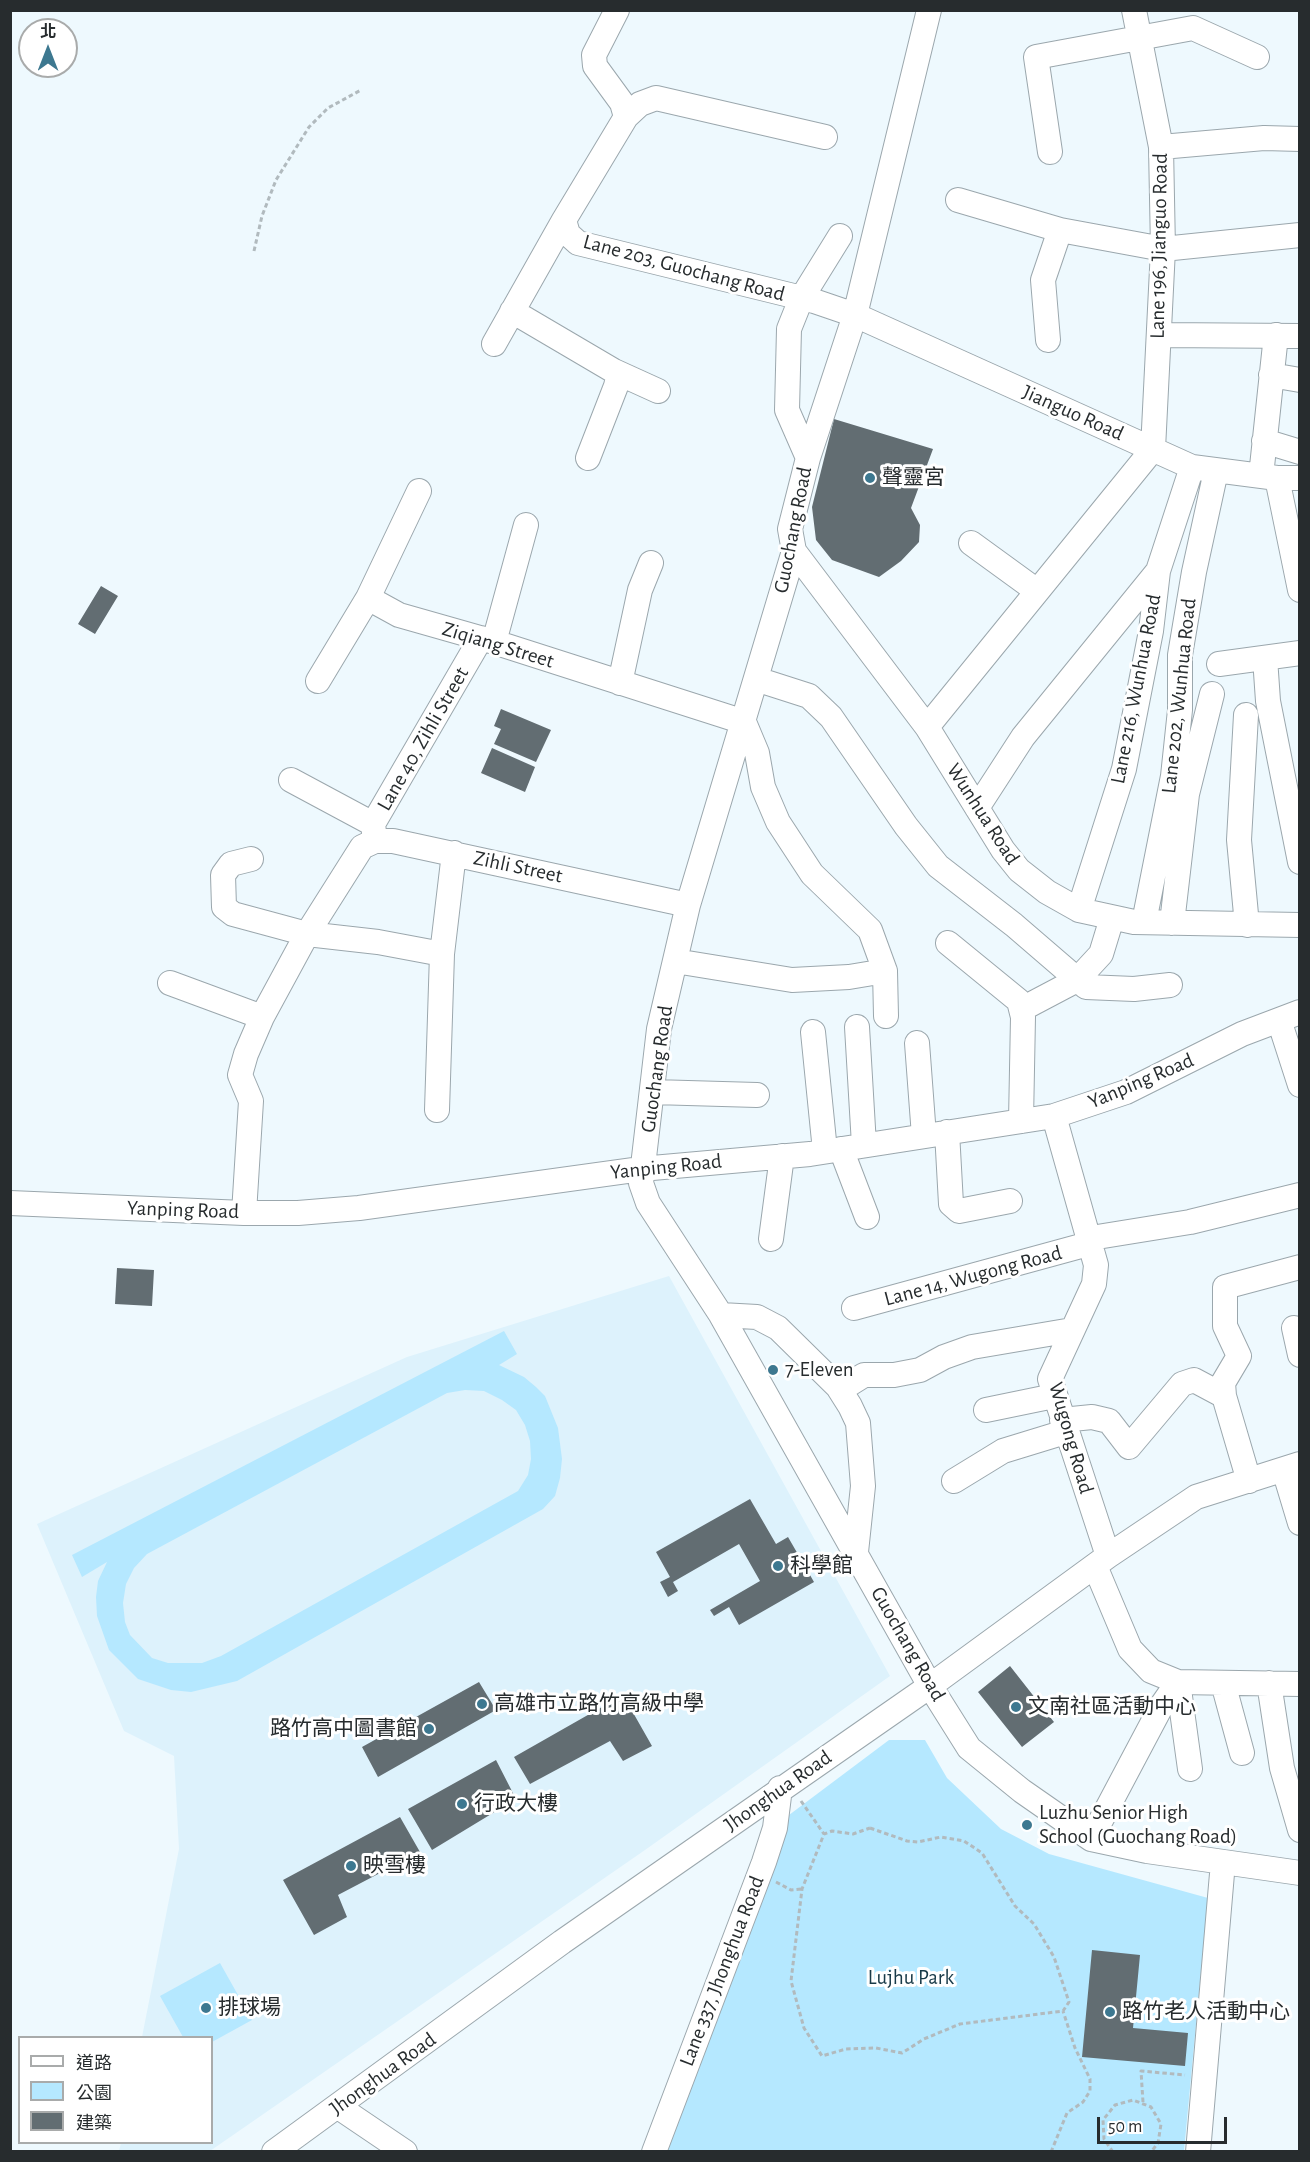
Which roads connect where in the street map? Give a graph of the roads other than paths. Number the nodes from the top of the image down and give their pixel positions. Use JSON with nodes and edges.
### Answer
{"nodes":[{"id":1,"x":618,"y":10,"type":"edge"},
{"id":2,"x":930,"y":10,"type":"edge"},
{"id":3,"x":1134,"y":10,"type":"edge"},
{"id":4,"x":1139,"y":40,"type":"junction"},
{"id":5,"x":1257,"y":57,"type":"dead end"},
{"id":6,"x":626,"y":117,"type":"junction"},
{"id":7,"x":825,"y":137,"type":"dead end"},
{"id":8,"x":1299,"y":139,"type":"edge"},
{"id":9,"x":1161,"y":147,"type":"junction"},
{"id":10,"x":1050,"y":152,"type":"dead end"},
{"id":11,"x":958,"y":200,"type":"dead end"},
{"id":12,"x":564,"y":220,"type":"junction"},
{"id":13,"x":1060,"y":230,"type":"junction"},
{"id":14,"x":1299,"y":235,"type":"edge"},
{"id":15,"x":840,"y":236,"type":"dead end"},
{"id":16,"x":1163,"y":249,"type":"junction"},
{"id":17,"x":801,"y":299,"type":"junction"},
{"id":18,"x":512,"y":311,"type":"junction"},
{"id":19,"x":855,"y":315,"type":"junction"},
{"id":20,"x":1159,"y":335,"type":"junction"},
{"id":21,"x":1288,"y":335,"type":"edge"},
{"id":22,"x":1048,"y":340,"type":"dead end"},
{"id":23,"x":494,"y":344,"type":"dead end"},
{"id":24,"x":614,"y":371,"type":"junction"},
{"id":25,"x":1271,"y":375,"type":"junction"},
{"id":26,"x":1299,"y":380,"type":"edge"},
{"id":27,"x":658,"y":391,"type":"dead end"},
{"id":28,"x":1264,"y":441,"type":"junction"},
{"id":29,"x":1153,"y":449,"type":"junction"},
{"id":30,"x":1299,"y":452,"type":"edge"},
{"id":31,"x":588,"y":458,"type":"dead end"},
{"id":32,"x":808,"y":458,"type":"junction"},
{"id":33,"x":1204,"y":469,"type":"junction"},
{"id":34,"x":1279,"y":478,"type":"edge"},
{"id":35,"x":419,"y":491,"type":"dead end"},
{"id":36,"x":526,"y":525,"type":"dead end"},
{"id":37,"x":971,"y":543,"type":"dead end"},
{"id":38,"x":1295,"y":544,"type":"edge"},
{"id":39,"x":794,"y":551,"type":"junction"},
{"id":40,"x":651,"y":563,"type":"dead end"},
{"id":41,"x":1158,"y":571,"type":"junction"},
{"id":42,"x":1299,"y":590,"type":"edge"},
{"id":43,"x":1037,"y":591,"type":"junction"},
{"id":44,"x":368,"y":598,"type":"junction"},
{"id":45,"x":488,"y":640,"type":"junction"},
{"id":46,"x":1299,"y":653,"type":"edge"},
{"id":47,"x":1265,"y":658,"type":"junction"},
{"id":48,"x":1219,"y":664,"type":"dead end"},
{"id":49,"x":756,"y":679,"type":"junction"},
{"id":50,"x":318,"y":681,"type":"dead end"},
{"id":51,"x":620,"y":683,"type":"junction"},
{"id":52,"x":1212,"y":694,"type":"dead end"},
{"id":53,"x":1246,"y":715,"type":"dead end"},
{"id":54,"x":744,"y":722,"type":"junction"},
{"id":55,"x":927,"y":727,"type":"junction"},
{"id":56,"x":291,"y":780,"type":"dead end"},
{"id":57,"x":977,"y":808,"type":"junction"},
{"id":58,"x":374,"y":833,"type":"junction"},
{"id":59,"x":454,"y":853,"type":"junction"},
{"id":60,"x":251,"y":859,"type":"dead end"},
{"id":61,"x":1299,"y":862,"type":"edge"},
{"id":62,"x":688,"y":905,"type":"junction"},
{"id":63,"x":1078,"y":910,"type":"junction"},
{"id":64,"x":1112,"y":918,"type":"junction"},
{"id":65,"x":1144,"y":922,"type":"junction"},
{"id":66,"x":1172,"y":923,"type":"junction"},
{"id":67,"x":1247,"y":925,"type":"junction"},
{"id":68,"x":1299,"y":925,"type":"edge"},
{"id":69,"x":307,"y":934,"type":"junction"},
{"id":70,"x":948,"y":943,"type":"dead end"},
{"id":71,"x":442,"y":954,"type":"junction"},
{"id":72,"x":675,"y":961,"type":"junction"},
{"id":73,"x":885,"y":971,"type":"junction"},
{"id":74,"x":1077,"y":980,"type":"junction"},
{"id":75,"x":170,"y":983,"type":"dead end"},
{"id":76,"x":1170,"y":985,"type":"dead end"},
{"id":77,"x":1022,"y":1009,"type":"junction"},
{"id":78,"x":886,"y":1016,"type":"dead end"},
{"id":79,"x":1289,"y":1016,"type":"edge"},
{"id":80,"x":262,"y":1017,"type":"junction"},
{"id":81,"x":857,"y":1027,"type":"dead end"},
{"id":82,"x":813,"y":1032,"type":"dead end"},
{"id":83,"x":917,"y":1043,"type":"dead end"},
{"id":84,"x":1299,"y":1085,"type":"edge"},
{"id":85,"x":653,"y":1092,"type":"junction"},
{"id":86,"x":757,"y":1095,"type":"dead end"},
{"id":87,"x":437,"y":1110,"type":"dead end"},
{"id":88,"x":1054,"y":1116,"type":"junction"},
{"id":89,"x":1021,"y":1121,"type":"junction"},
{"id":90,"x":935,"y":1134,"type":"junction"},
{"id":91,"x":843,"y":1148,"type":"junction"},
{"id":92,"x":782,"y":1156,"type":"junction"},
{"id":93,"x":641,"y":1169,"type":"junction"},
{"id":94,"x":1299,"y":1196,"type":"edge"},
{"id":95,"x":1010,"y":1201,"type":"dead end"},
{"id":96,"x":10,"y":1203,"type":"edge"},
{"id":97,"x":244,"y":1213,"type":"junction"},
{"id":98,"x":867,"y":1217,"type":"dead end"},
{"id":99,"x":771,"y":1239,"type":"dead end"},
{"id":100,"x":1091,"y":1241,"type":"junction"},
{"id":101,"x":1299,"y":1267,"type":"edge"},
{"id":102,"x":854,"y":1308,"type":"dead end"},
{"id":103,"x":721,"y":1315,"type":"junction"},
{"id":104,"x":1294,"y":1328,"type":"dead end"},
{"id":105,"x":1072,"y":1330,"type":"junction"},
{"id":106,"x":1299,"y":1355,"type":"edge"},
{"id":107,"x":840,"y":1390,"type":"junction"},
{"id":108,"x":1054,"y":1396,"type":"junction"},
{"id":109,"x":1224,"y":1396,"type":"junction"},
{"id":110,"x":986,"y":1410,"type":"dead end"},
{"id":111,"x":1064,"y":1426,"type":"junction"},
{"id":112,"x":1292,"y":1467,"type":"edge"},
{"id":113,"x":954,"y":1481,"type":"dead end"},
{"id":114,"x":1249,"y":1481,"type":"junction"},
{"id":115,"x":1299,"y":1523,"type":"edge"},
{"id":116,"x":856,"y":1552,"type":"junction"},
{"id":117,"x":1102,"y":1561,"type":"junction"},
{"id":118,"x":1178,"y":1682,"type":"junction"},
{"id":119,"x":1223,"y":1683,"type":"junction"},
{"id":120,"x":1269,"y":1683,"type":"junction"},
{"id":121,"x":1299,"y":1684,"type":"edge"},
{"id":122,"x":930,"y":1686,"type":"junction"},
{"id":123,"x":1242,"y":1753,"type":"dead end"},
{"id":124,"x":1291,"y":1765,"type":"edge"},
{"id":125,"x":1190,"y":1769,"type":"dead end"},
{"id":126,"x":784,"y":1786,"type":"junction"},
{"id":127,"x":1299,"y":1830,"type":"edge"},
{"id":128,"x":1091,"y":1839,"type":"junction"},
{"id":129,"x":1222,"y":1862,"type":"junction"},
{"id":130,"x":1299,"y":1873,"type":"edge"},
{"id":131,"x":337,"y":2106,"type":"junction"},
{"id":132,"x":274,"y":2151,"type":"edge"},
{"id":133,"x":405,"y":2151,"type":"edge"},
{"id":134,"x":654,"y":2151,"type":"edge"},
{"id":135,"x":1198,"y":2151,"type":"edge"}],
"edges":[{"from":1,"to":6,"type":"street"},
{"from":2,"to":19,"type":"street","name":"Guochang Road"},
{"from":3,"to":4,"type":"street","name":"Lane 196, Jianguo Road"},
{"from":4,"to":5,"type":"street"},
{"from":4,"to":9,"type":"street","name":"Lane 196, Jianguo Road"},
{"from":4,"to":10,"type":"street"},
{"from":6,"to":7,"type":"street","name":"Lane 203, Guochang Road"},
{"from":6,"to":12,"type":"street","name":"Lane 203, Guochang Road"},
{"from":8,"to":9,"type":"street"},
{"from":9,"to":16,"type":"street","name":"Lane 196, Jianguo Road"},
{"from":11,"to":13,"type":"street"},
{"from":12,"to":17,"type":"street","name":"Lane 203, Guochang Road"},
{"from":12,"to":18,"type":"street"},
{"from":13,"to":16,"type":"street"},
{"from":13,"to":22,"type":"street"},
{"from":14,"to":16,"type":"street"},
{"from":15,"to":17,"type":"street"},
{"from":16,"to":20,"type":"street","name":"Lane 196, Jianguo Road"},
{"from":17,"to":19,"type":"street","name":"Lane 203, Guochang Road"},
{"from":17,"to":32,"type":"street"},
{"from":18,"to":23,"type":"street"},
{"from":18,"to":24,"type":"street"},
{"from":19,"to":29,"type":"street","name":"Jianguo Road"},
{"from":19,"to":32,"type":"street","name":"Guochang Road"},
{"from":20,"to":21,"type":"street"},
{"from":20,"to":29,"type":"street","name":"Lane 196, Jianguo Road"},
{"from":21,"to":25,"type":"street"},
{"from":24,"to":27,"type":"street"},
{"from":24,"to":31,"type":"street"},
{"from":25,"to":26,"type":"street"},
{"from":25,"to":28,"type":"street"},
{"from":28,"to":30,"type":"street"},
{"from":28,"to":34,"type":"street"},
{"from":29,"to":33,"type":"street","name":"Jianguo Road"},
{"from":29,"to":43,"type":"street"},
{"from":32,"to":39,"type":"street","name":"Guochang Road"},
{"from":33,"to":34,"type":"street","name":"Jianguo Road"},
{"from":33,"to":41,"type":"street","name":"Lane 216, Wunhua Road"},
{"from":33,"to":65,"type":"street","name":"Lane 202, Wunhua Road"},
{"from":34,"to":38,"type":"street"},
{"from":35,"to":44,"type":"street"},
{"from":36,"to":45,"type":"street","name":"Lane 40, Zihli Street"},
{"from":37,"to":43,"type":"street"},
{"from":38,"to":42,"type":"street"},
{"from":39,"to":49,"type":"street","name":"Guochang Road"},
{"from":39,"to":55,"type":"street","name":"Wunhua Road"},
{"from":40,"to":51,"type":"street"},
{"from":41,"to":57,"type":"street"},
{"from":41,"to":63,"type":"street","name":"Lane 216, Wunhua Road"},
{"from":43,"to":55,"type":"street"},
{"from":44,"to":45,"type":"street","name":"Ziqiang Street"},
{"from":44,"to":50,"type":"street"},
{"from":45,"to":51,"type":"street","name":"Ziqiang Street"},
{"from":45,"to":58,"type":"street","name":"Lane 40, Zihli Street"},
{"from":46,"to":47,"type":"street"},
{"from":47,"to":48,"type":"street"},
{"from":47,"to":61,"type":"street"},
{"from":49,"to":54,"type":"street","name":"Guochang Road"},
{"from":49,"to":74,"type":"street"},
{"from":51,"to":54,"type":"street","name":"Ziqiang Street"},
{"from":52,"to":66,"type":"street"},
{"from":53,"to":67,"type":"street"},
{"from":54,"to":62,"type":"street","name":"Guochang Road"},
{"from":54,"to":73,"type":"street"},
{"from":55,"to":57,"type":"street","name":"Wunhua Road"},
{"from":56,"to":58,"type":"street"},
{"from":57,"to":63,"type":"street","name":"Wunhua Road"},
{"from":58,"to":59,"type":"street","name":"Zihli Street"},
{"from":58,"to":69,"type":"street"},
{"from":59,"to":62,"type":"street","name":"Zihli Street"},
{"from":59,"to":71,"type":"street"},
{"from":60,"to":69,"type":"street"},
{"from":62,"to":72,"type":"street","name":"Guochang Road"},
{"from":63,"to":64,"type":"street","name":"Wunhua Road"},
{"from":64,"to":65,"type":"street","name":"Wunhua Road"},
{"from":64,"to":74,"type":"street"},
{"from":65,"to":66,"type":"street","name":"Wunhua Road"},
{"from":66,"to":67,"type":"street","name":"Wunhua Road"},
{"from":67,"to":68,"type":"street","name":"Wunhua Road"},
{"from":69,"to":71,"type":"street"},
{"from":69,"to":80,"type":"street"},
{"from":70,"to":77,"type":"street"},
{"from":71,"to":87,"type":"street"},
{"from":72,"to":73,"type":"street"},
{"from":72,"to":85,"type":"street","name":"Guochang Road"},
{"from":73,"to":78,"type":"street"},
{"from":74,"to":76,"type":"street"},
{"from":74,"to":77,"type":"street"},
{"from":75,"to":80,"type":"street"},
{"from":77,"to":89,"type":"street"},
{"from":79,"to":84,"type":"street"},
{"from":79,"to":88,"type":"street","name":"Yanping Road"},
{"from":80,"to":97,"type":"street"},
{"from":81,"to":91,"type":"street"},
{"from":82,"to":91,"type":"street"},
{"from":83,"to":90,"type":"street"},
{"from":85,"to":86,"type":"street"},
{"from":85,"to":93,"type":"street","name":"Guochang Road"},
{"from":88,"to":89,"type":"street","name":"Yanping Road"},
{"from":88,"to":100,"type":"street","name":"Wugong Road"},
{"from":89,"to":90,"type":"street","name":"Yanping Road"},
{"from":90,"to":91,"type":"street","name":"Yanping Road"},
{"from":90,"to":95,"type":"street"},
{"from":91,"to":92,"type":"street","name":"Yanping Road"},
{"from":91,"to":98,"type":"street"},
{"from":92,"to":93,"type":"street","name":"Yanping Road"},
{"from":92,"to":99,"type":"street"},
{"from":93,"to":97,"type":"street","name":"Yanping Road"},
{"from":93,"to":103,"type":"street","name":"Guochang Road"},
{"from":94,"to":100,"type":"street","name":"Lane 14, Wugong Road"},
{"from":96,"to":97,"type":"street","name":"Yanping Road"},
{"from":100,"to":102,"type":"street","name":"Lane 14, Wugong Road"},
{"from":100,"to":105,"type":"street","name":"Wugong Road"},
{"from":101,"to":109,"type":"street"},
{"from":103,"to":107,"type":"street"},
{"from":103,"to":116,"type":"street","name":"Guochang Road"},
{"from":104,"to":106,"type":"street"},
{"from":105,"to":107,"type":"street"},
{"from":105,"to":108,"type":"street","name":"Wugong Road"},
{"from":107,"to":116,"type":"street"},
{"from":108,"to":110,"type":"street"},
{"from":108,"to":111,"type":"street","name":"Wugong Road"},
{"from":109,"to":111,"type":"street"},
{"from":109,"to":114,"type":"street"},
{"from":111,"to":113,"type":"street"},
{"from":111,"to":117,"type":"street","name":"Wugong Road"},
{"from":112,"to":114,"type":"street","name":"Jhonghua Road"},
{"from":112,"to":115,"type":"street"},
{"from":114,"to":117,"type":"street","name":"Jhonghua Road"},
{"from":116,"to":122,"type":"street","name":"Guochang Road"},
{"from":117,"to":118,"type":"street","name":"Wugong Road"},
{"from":117,"to":122,"type":"street","name":"Jhonghua Road"},
{"from":118,"to":119,"type":"street"},
{"from":118,"to":125,"type":"street"},
{"from":118,"to":128,"type":"street"},
{"from":119,"to":120,"type":"street"},
{"from":119,"to":123,"type":"street"},
{"from":120,"to":121,"type":"street"},
{"from":120,"to":124,"type":"street"},
{"from":122,"to":126,"type":"street","name":"Jhonghua Road"},
{"from":122,"to":128,"type":"street","name":"Guochang Road"},
{"from":124,"to":127,"type":"street"},
{"from":126,"to":131,"type":"street","name":"Jhonghua Road"},
{"from":126,"to":134,"type":"street","name":"Lane 337, Jhonghua Road"},
{"from":128,"to":129,"type":"street","name":"Guochang Road"},
{"from":129,"to":130,"type":"street","name":"Guochang Road"},
{"from":129,"to":135,"type":"street"},
{"from":131,"to":132,"type":"street","name":"Jhonghua Road"},
{"from":131,"to":133,"type":"street"}]}
